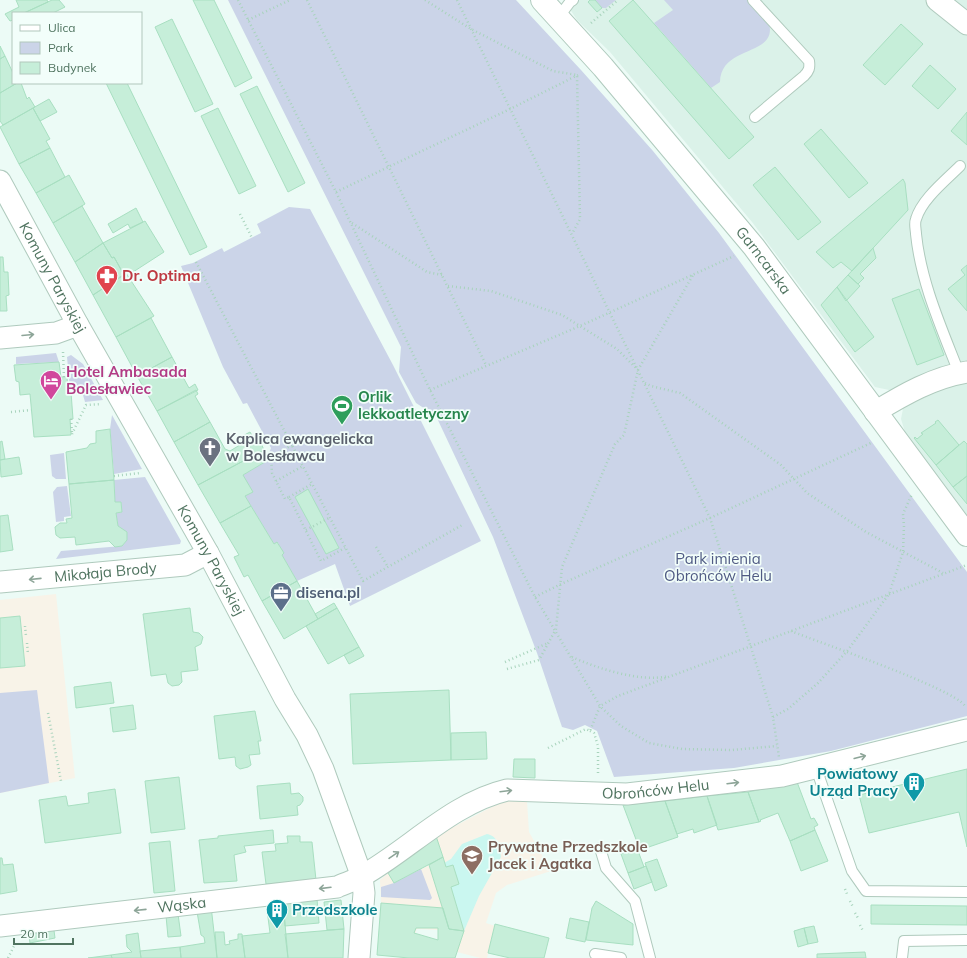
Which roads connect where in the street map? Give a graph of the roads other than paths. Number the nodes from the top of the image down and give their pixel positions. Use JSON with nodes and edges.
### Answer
{"nodes":[{"id":1,"x":542,"y":0,"type":"edge"},
{"id":2,"x":573,"y":0,"type":"edge"},
{"id":3,"x":753,"y":0,"type":"edge"},
{"id":4,"x":937,"y":0,"type":"edge"},
{"id":5,"x":558,"y":18,"type":"junction"},
{"id":6,"x":967,"y":24,"type":"edge"},
{"id":7,"x":755,"y":117,"type":"dead end"},
{"id":8,"x":960,"y":166,"type":"dead end"},
{"id":9,"x":0,"y":181,"type":"edge"},
{"id":10,"x":78,"y":325,"type":"junction"},
{"id":11,"x":0,"y":338,"type":"edge"},
{"id":12,"x":963,"y":373,"type":"edge"},
{"id":13,"x":875,"y":412,"type":"junction"},
{"id":14,"x":967,"y":535,"type":"edge"},
{"id":15,"x":208,"y":553,"type":"junction"},
{"id":16,"x":0,"y":582,"type":"edge"},
{"id":17,"x":967,"y":730,"type":"edge"},
{"id":18,"x":816,"y":768,"type":"junction"},
{"id":19,"x":600,"y":848,"type":"dead end"},
{"id":20,"x":362,"y":877,"type":"junction"},
{"id":21,"x":967,"y":892,"type":"edge"},
{"id":22,"x":0,"y":926,"type":"edge"},
{"id":23,"x":967,"y":940,"type":"edge"},
{"id":24,"x":595,"y":954,"type":"dead end"},
{"id":25,"x":359,"y":958,"type":"edge"},
{"id":26,"x":621,"y":958,"type":"edge"},
{"id":27,"x":650,"y":958,"type":"edge"},
{"id":28,"x":902,"y":958,"type":"edge"}],
"edges":[{"from":1,"to":5,"type":"street","name":"Garncarska"},
{"from":2,"to":5,"type":"lane"},
{"from":3,"to":7,"type":"lane"},
{"from":4,"to":6,"type":"street"},
{"from":5,"to":13,"type":"street","name":"Garncarska"},
{"from":8,"to":12,"type":"lane"},
{"from":9,"to":10,"type":"street","name":"Komuny Paryskiej"},
{"from":11,"to":10,"type":"street","one_way":true},
{"from":10,"to":15,"type":"street","name":"Komuny Paryskiej"},
{"from":12,"to":13,"type":"street"},
{"from":13,"to":14,"type":"street","name":"Garncarska"},
{"from":15,"to":16,"type":"street","name":"Mikołaja Brody","one_way":true},
{"from":15,"to":20,"type":"street","name":"Komuny Paryskiej"},
{"from":18,"to":17,"type":"street","name":"Obrońców Helu","one_way":true},
{"from":20,"to":18,"type":"street","name":"Obrońców Helu","one_way":true},
{"from":18,"to":21,"type":"lane"},
{"from":19,"to":27,"type":"lane"},
{"from":20,"to":22,"type":"street","name":"Wąska","one_way":true},
{"from":20,"to":25,"type":"street","name":"Komuny Paryskiej"},
{"from":23,"to":28,"type":"lane"},
{"from":24,"to":26,"type":"lane"}]}
